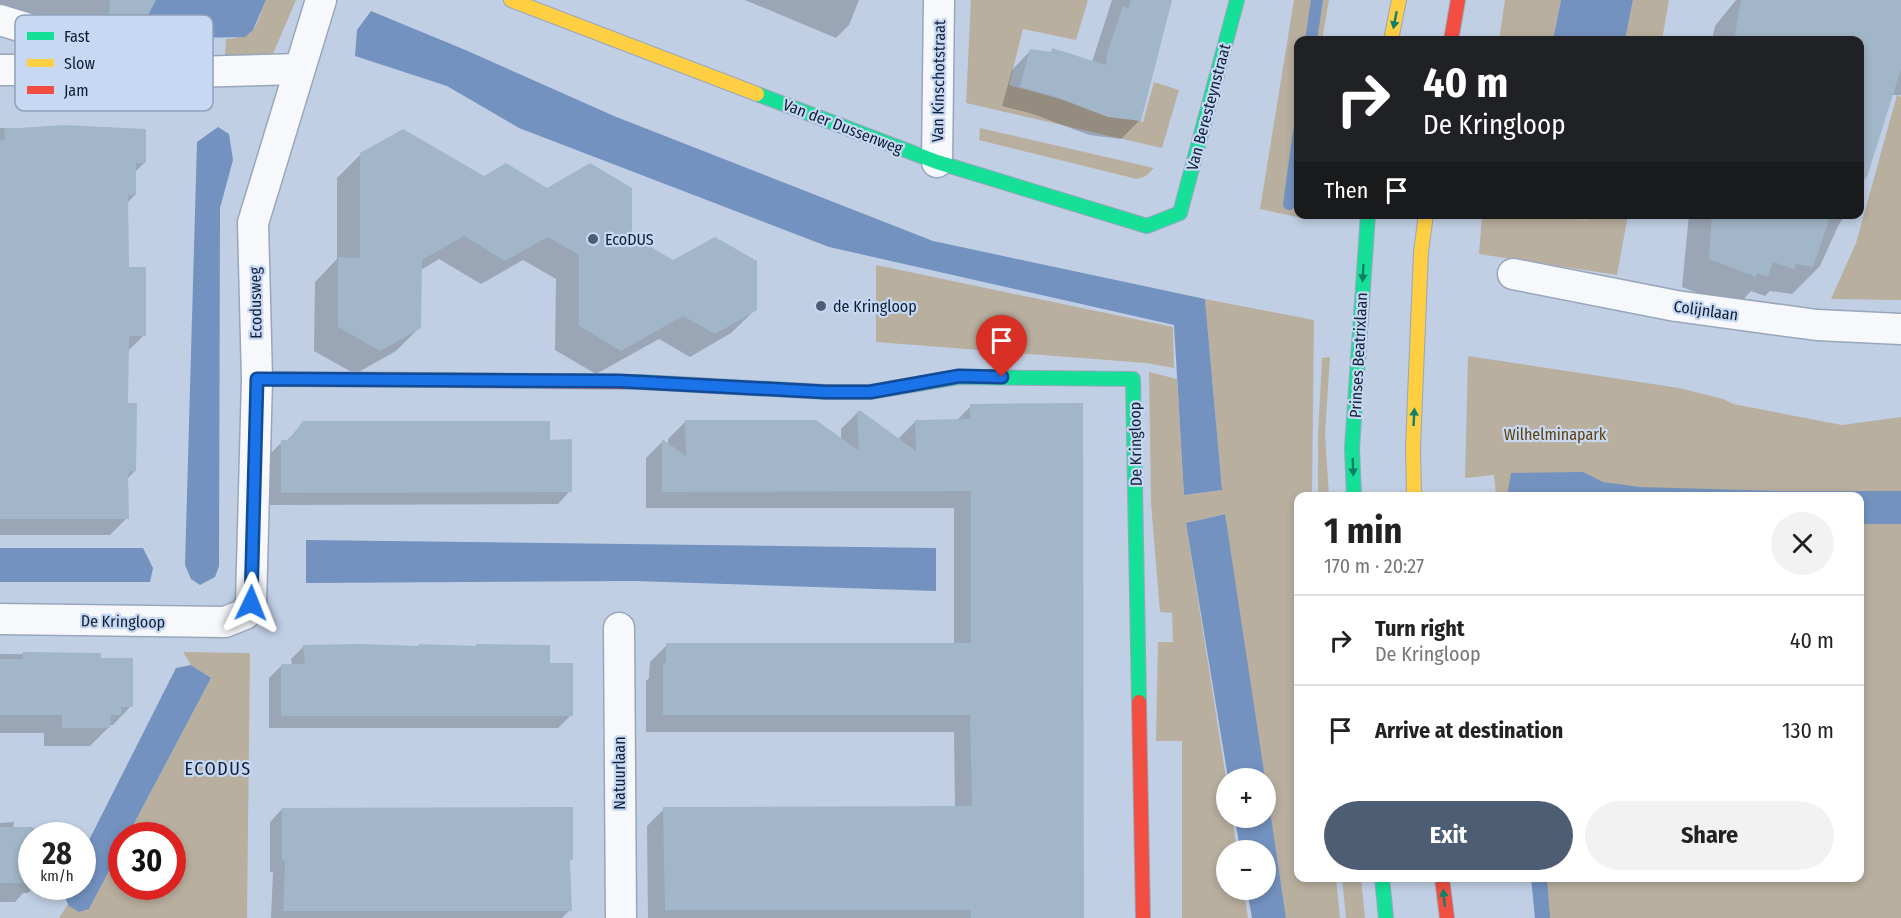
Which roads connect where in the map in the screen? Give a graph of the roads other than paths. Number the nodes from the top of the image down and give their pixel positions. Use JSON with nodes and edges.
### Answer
{"nodes":[{"id":1,"x":321,"y":0,"type":"edge"},
{"id":2,"x":511,"y":0,"type":"edge"},
{"id":3,"x":939,"y":0,"type":"edge"},
{"id":4,"x":1237,"y":0,"type":"edge"},
{"id":5,"x":1399,"y":0,"type":"edge"},
{"id":6,"x":1458,"y":0,"type":"edge"},
{"id":7,"x":0,"y":20,"type":"edge"},
{"id":8,"x":15,"y":25,"type":"edge"},
{"id":9,"x":1392,"y":36,"type":"edge"},
{"id":10,"x":1452,"y":36,"type":"edge"},
{"id":11,"x":299,"y":69,"type":"junction"},
{"id":12,"x":213,"y":72,"type":"edge"},
{"id":13,"x":937,"y":162,"type":"junction"},
{"id":14,"x":1180,"y":213,"type":"joint"},
{"id":15,"x":1368,"y":219,"type":"edge"},
{"id":16,"x":1425,"y":219,"type":"edge"},
{"id":17,"x":1514,"y":274,"type":"dead end"},
{"id":18,"x":1901,"y":329,"type":"edge"},
{"id":19,"x":257,"y":379,"type":"junction"},
{"id":20,"x":1354,"y":492,"type":"edge"},
{"id":21,"x":1414,"y":492,"type":"edge"},
{"id":22,"x":245,"y":614,"type":"joint"},
{"id":23,"x":0,"y":620,"type":"edge"},
{"id":24,"x":620,"y":628,"type":"dead end"},
{"id":25,"x":1382,"y":882,"type":"edge"},
{"id":26,"x":1442,"y":882,"type":"edge"},
{"id":27,"x":621,"y":918,"type":"edge"},
{"id":28,"x":1143,"y":918,"type":"edge"},
{"id":29,"x":1386,"y":918,"type":"edge"},
{"id":30,"x":1447,"y":918,"type":"edge"}],
"edges":[{"from":1,"to":11,"type":"street","name":"Ecodusweg"},
{"from":2,"to":13,"type":"street","name":"Van der Dussenweg"},
{"from":3,"to":13,"type":"street","name":"Van Kinschotstraat"},
{"from":4,"to":14,"type":"street","name":"Van Beresteynstraat"},
{"from":5,"to":9,"type":"street","one_way":true},
{"from":6,"to":10,"type":"street"},
{"from":7,"to":8,"type":"street"},
{"from":11,"to":12,"type":"street"},
{"from":11,"to":19,"type":"street","name":"Ecodusweg"},
{"from":13,"to":14,"type":"street","name":"Van der Dussenweg"},
{"from":15,"to":20,"type":"street","name":"Prinses Beatrixlaan","one_way":true},
{"from":21,"to":16,"type":"street","one_way":true},
{"from":17,"to":18,"type":"street","name":"Colijnlaan"},
{"from":19,"to":22,"type":"street","name":"Ecodusweg"},
{"from":19,"to":28,"type":"street","name":"De Kringloop"},
{"from":22,"to":23,"type":"street","name":"De Kringloop"},
{"from":24,"to":27,"type":"street","name":"Natuurlaan"},
{"from":25,"to":29,"type":"street"},
{"from":30,"to":26,"type":"street","one_way":true}]}
